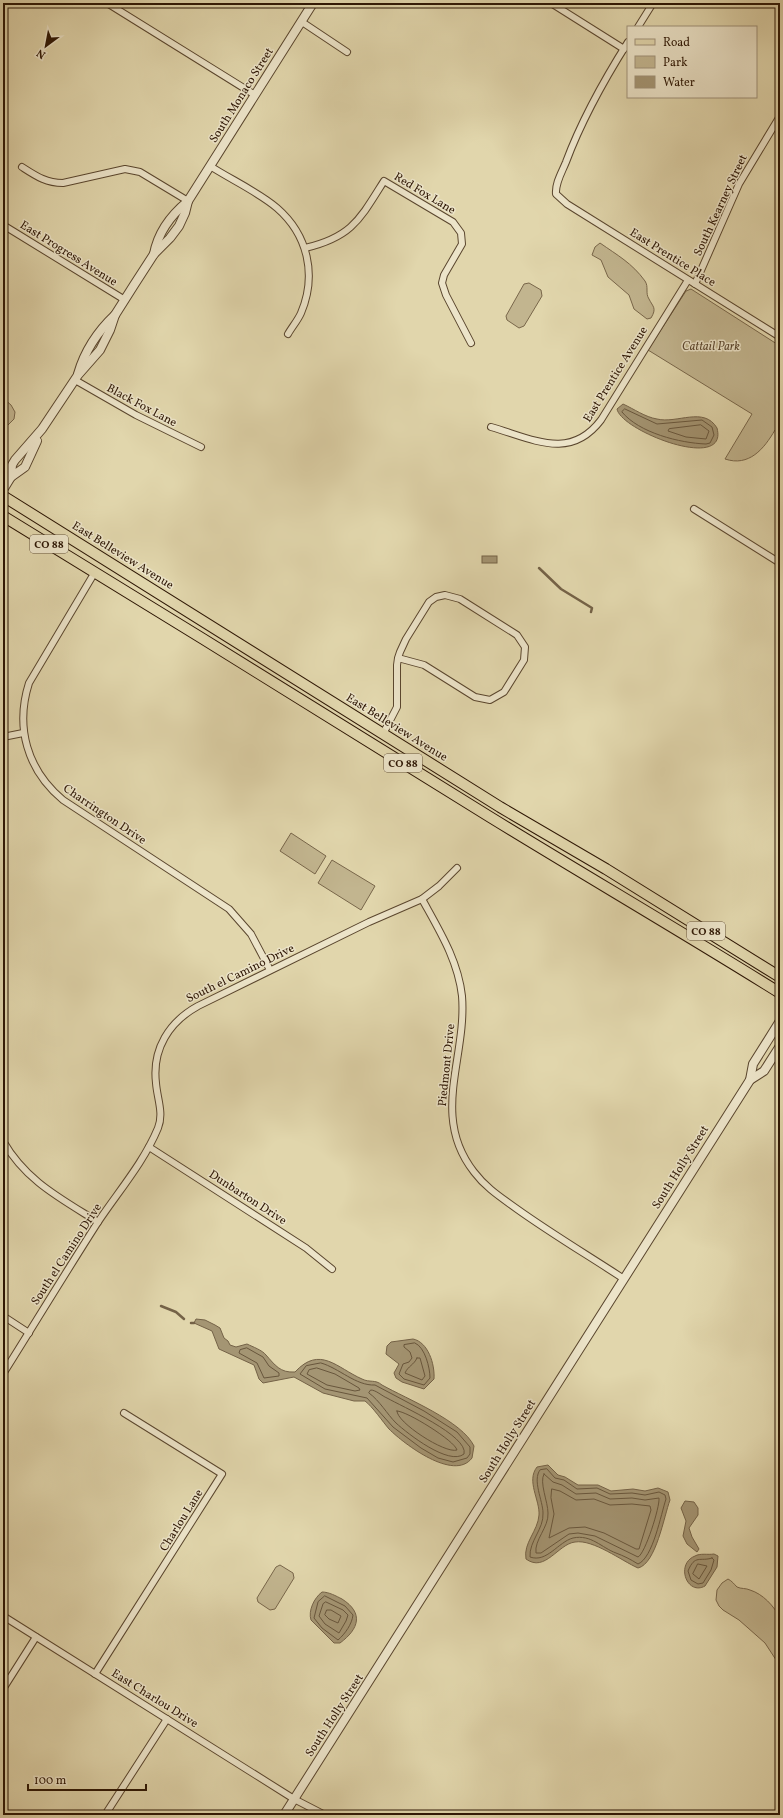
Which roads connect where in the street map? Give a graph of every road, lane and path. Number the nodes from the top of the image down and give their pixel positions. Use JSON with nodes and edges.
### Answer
{"nodes":[{"id":1,"x":107,"y":3,"type":"edge"},
{"id":2,"x":314,"y":3,"type":"edge"},
{"id":3,"x":551,"y":3,"type":"edge"},
{"id":4,"x":653,"y":3,"type":"edge"},
{"id":5,"x":302,"y":22,"type":"junction"},
{"id":6,"x":639,"y":26,"type":"edge"},
{"id":7,"x":627,"y":44,"type":"edge"},
{"id":8,"x":624,"y":49,"type":"junction"},
{"id":9,"x":347,"y":52,"type":"dead end"},
{"id":10,"x":255,"y":95,"type":"junction"},
{"id":11,"x":780,"y":116,"type":"edge"},
{"id":12,"x":210,"y":166,"type":"junction"},
{"id":13,"x":22,"y":167,"type":"dead end"},
{"id":14,"x":188,"y":201,"type":"junction"},
{"id":15,"x":3,"y":225,"type":"edge"},
{"id":16,"x":305,"y":248,"type":"junction"},
{"id":17,"x":154,"y":254,"type":"junction"},
{"id":18,"x":688,"y":280,"type":"junction"},
{"id":19,"x":695,"y":284,"type":"junction"},
{"id":20,"x":124,"y":300,"type":"junction"},
{"id":21,"x":288,"y":334,"type":"dead end"},
{"id":22,"x":780,"y":337,"type":"edge"},
{"id":23,"x":471,"y":343,"type":"dead end"},
{"id":24,"x":76,"y":377,"type":"junction"},
{"id":25,"x":491,"y":427,"type":"dead end"},
{"id":26,"x":42,"y":429,"type":"junction"},
{"id":27,"x":201,"y":448,"type":"dead end"},
{"id":28,"x":11,"y":477,"type":"junction"},
{"id":29,"x":3,"y":490,"type":"edge"},
{"id":30,"x":3,"y":496,"type":"edge"},
{"id":31,"x":694,"y":509,"type":"dead end"},
{"id":32,"x":3,"y":516,"type":"edge"},
{"id":33,"x":780,"y":563,"type":"edge"},
{"id":34,"x":96,"y":572,"type":"junction"},
{"id":35,"x":398,"y":658,"type":"junction"},
{"id":36,"x":24,"y":733,"type":"junction"},
{"id":37,"x":384,"y":734,"type":"junction"},
{"id":38,"x":3,"y":737,"type":"edge"},
{"id":39,"x":457,"y":868,"type":"dead end"},
{"id":40,"x":422,"y":899,"type":"junction"},
{"id":41,"x":270,"y":970,"type":"junction"},
{"id":42,"x":780,"y":977,"type":"edge"},
{"id":43,"x":780,"y":992,"type":"edge"},
{"id":44,"x":780,"y":1021,"type":"edge"},
{"id":45,"x":780,"y":1046,"type":"edge"},
{"id":46,"x":750,"y":1080,"type":"junction"},
{"id":47,"x":3,"y":1141,"type":"edge"},
{"id":48,"x":149,"y":1147,"type":"junction"},
{"id":49,"x":98,"y":1222,"type":"junction"},
{"id":50,"x":332,"y":1269,"type":"dead end"},
{"id":51,"x":624,"y":1279,"type":"junction"},
{"id":52,"x":3,"y":1316,"type":"edge"},
{"id":53,"x":29,"y":1333,"type":"junction"},
{"id":54,"x":3,"y":1374,"type":"edge"},
{"id":55,"x":124,"y":1413,"type":"dead end"},
{"id":56,"x":3,"y":1616,"type":"edge"},
{"id":57,"x":36,"y":1637,"type":"junction"},
{"id":58,"x":95,"y":1674,"type":"junction"},
{"id":59,"x":3,"y":1689,"type":"edge"},
{"id":60,"x":167,"y":1718,"type":"junction"},
{"id":61,"x":294,"y":1799,"type":"junction"},
{"id":62,"x":105,"y":1815,"type":"edge"},
{"id":63,"x":284,"y":1815,"type":"edge"},
{"id":64,"x":325,"y":1815,"type":"edge"}],
"edges":[{"from":1,"to":10,"type":"street"},
{"from":2,"to":5,"type":"street","name":"South Monaco Street"},
{"from":3,"to":8,"type":"street"},
{"from":4,"to":6,"type":"street"},
{"from":5,"to":9,"type":"street"},
{"from":5,"to":10,"type":"street","name":"South Monaco Street"},
{"from":7,"to":8,"type":"street"},
{"from":8,"to":18,"type":"street","name":"East Prentice Place"},
{"from":10,"to":12,"type":"street","name":"South Monaco Street"},
{"from":11,"to":19,"type":"street","name":"South Kearney Street"},
{"from":12,"to":14,"type":"street","name":"South Monaco Street"},
{"from":12,"to":16,"type":"street"},
{"from":13,"to":14,"type":"street"},
{"from":14,"to":17,"type":"street","name":"South Monaco Street"},
{"from":14,"to":17,"type":"street","name":"South Monaco Street"},
{"from":15,"to":20,"type":"street","name":"East Progress Avenue"},
{"from":16,"to":21,"type":"street"},
{"from":16,"to":23,"type":"street","name":"Red Fox Lane"},
{"from":17,"to":20,"type":"street","name":"South Monaco Street"},
{"from":18,"to":19,"type":"street","name":"East Prentice Place"},
{"from":18,"to":25,"type":"street","name":"East Prentice Avenue"},
{"from":19,"to":22,"type":"street","name":"East Prentice Place"},
{"from":20,"to":24,"type":"street","name":"South Monaco Street"},
{"from":24,"to":26,"type":"street","name":"South Monaco Street"},
{"from":24,"to":27,"type":"street","name":"Black Fox Lane"},
{"from":26,"to":28,"type":"street","name":"South Monaco Street"},
{"from":26,"to":28,"type":"street","name":"South Monaco Street"},
{"from":28,"to":29,"type":"street","name":"South Monaco Street"},
{"from":30,"to":37,"type":"main road","name":"East Belleview Avenue","number":"CO 88"},
{"from":31,"to":33,"type":"street"},
{"from":32,"to":34,"type":"main road","number":"CO 88"},
{"from":34,"to":36,"type":"street","name":"Charrington Drive"},
{"from":34,"to":43,"type":"main road","number":"CO 88"},
{"from":35,"to":35,"type":"street"},
{"from":35,"to":37,"type":"street"},
{"from":36,"to":38,"type":"street"},
{"from":36,"to":41,"type":"street","name":"Charrington Drive"},
{"from":37,"to":42,"type":"main road","name":"East Belleview Avenue","number":"CO 88"},
{"from":39,"to":40,"type":"street","name":"South el Camino Drive"},
{"from":40,"to":41,"type":"street","name":"South el Camino Drive"},
{"from":40,"to":51,"type":"street","name":"Piedmont Drive"},
{"from":41,"to":48,"type":"street","name":"South el Camino Drive"},
{"from":44,"to":46,"type":"street","name":"South Holly Street"},
{"from":45,"to":46,"type":"street","name":"South Holly Street"},
{"from":46,"to":51,"type":"street","name":"South Holly Street"},
{"from":47,"to":49,"type":"street"},
{"from":48,"to":49,"type":"street","name":"South el Camino Drive"},
{"from":48,"to":50,"type":"street","name":"Dunbarton Drive"},
{"from":49,"to":53,"type":"street","name":"South el Camino Drive"},
{"from":51,"to":61,"type":"street","name":"South Holly Street"},
{"from":52,"to":53,"type":"street"},
{"from":53,"to":54,"type":"street","name":"South el Camino Drive"},
{"from":55,"to":58,"type":"street","name":"Charlou Lane"},
{"from":56,"to":57,"type":"street","name":"East Charlou Drive"},
{"from":57,"to":58,"type":"street","name":"East Charlou Drive"},
{"from":57,"to":59,"type":"street"},
{"from":58,"to":60,"type":"street","name":"East Charlou Drive"},
{"from":60,"to":61,"type":"street","name":"East Charlou Drive"},
{"from":60,"to":62,"type":"street"},
{"from":61,"to":63,"type":"street","name":"South Holly Street"},
{"from":61,"to":64,"type":"street","name":"East Charlou Drive"}]}
